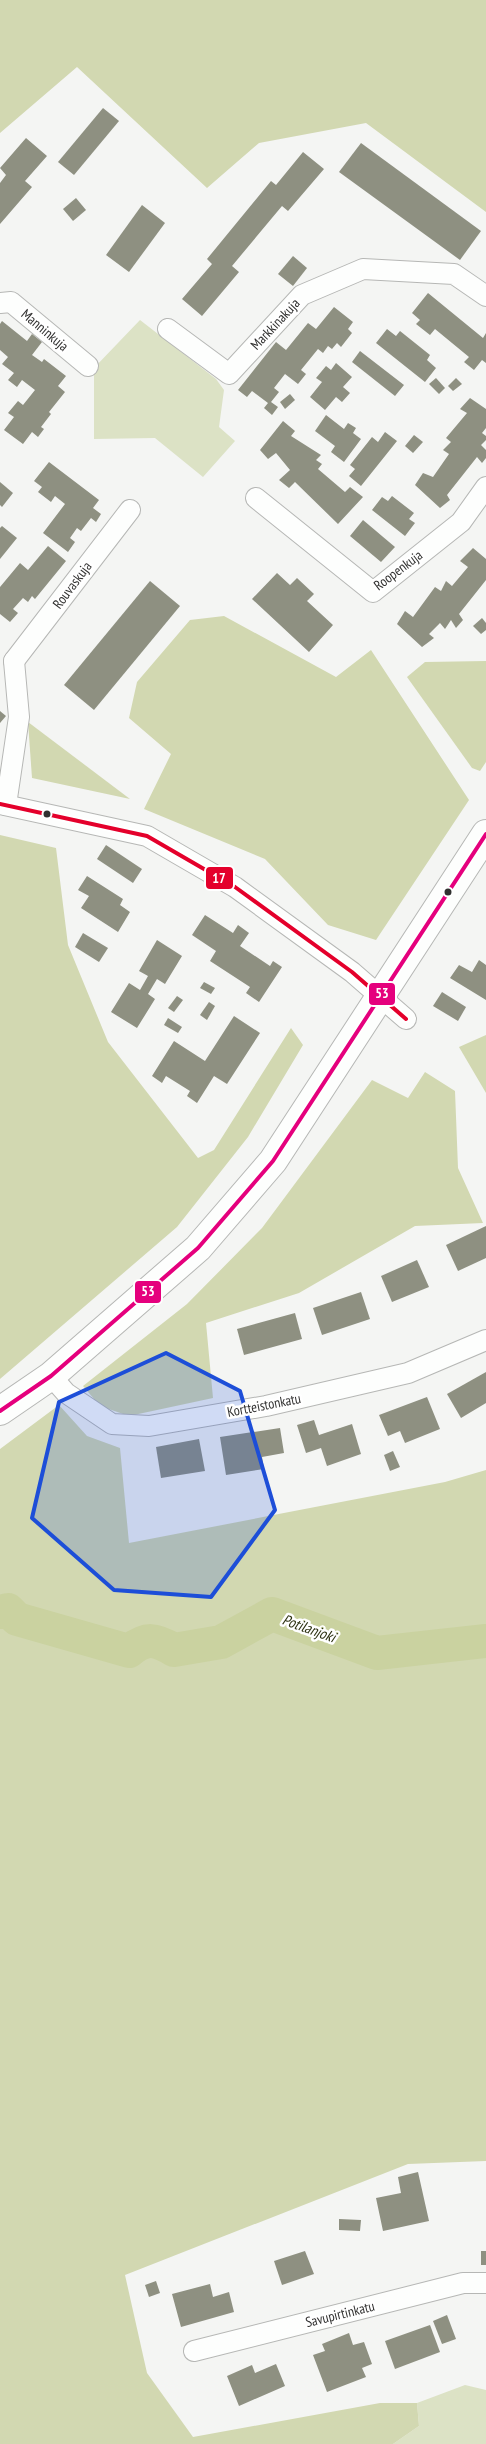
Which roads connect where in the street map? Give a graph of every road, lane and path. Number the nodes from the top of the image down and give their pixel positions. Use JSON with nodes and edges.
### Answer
{"nodes":[{"id":1,"x":486,"y":296,"type":"edge"},
{"id":2,"x":0,"y":303,"type":"edge"},
{"id":3,"x":168,"y":329,"type":"dead end"},
{"id":4,"x":88,"y":366,"type":"dead end"},
{"id":5,"x":486,"y":488,"type":"edge"},
{"id":6,"x":256,"y":498,"type":"dead end"},
{"id":7,"x":130,"y":510,"type":"dead end"},
{"id":8,"x":7,"y":658,"type":"edge"},
{"id":9,"x":3,"y":804,"type":"edge"},
{"id":10,"x":486,"y":834,"type":"edge"},
{"id":11,"x":380,"y":996,"type":"junction"},
{"id":12,"x":406,"y":1019,"type":"dead end"},
{"id":13,"x":486,"y":1340,"type":"edge"},
{"id":14,"x":51,"y":1376,"type":"junction"},
{"id":15,"x":0,"y":1411,"type":"edge"},
{"id":16,"x":486,"y":2283,"type":"edge"},
{"id":17,"x":194,"y":2351,"type":"dead end"}],
"edges":[{"from":1,"to":3,"type":"street","name":"Markkinakuja"},
{"from":2,"to":4,"type":"street","name":"Manninkuja"},
{"from":5,"to":6,"type":"street","name":"Roopenkuja"},
{"from":7,"to":8,"type":"street","name":"Rouvaskuja"},
{"from":8,"to":9,"type":"street"},
{"from":9,"to":11,"type":"street"},
{"from":10,"to":11,"type":"street"},
{"from":11,"to":12,"type":"street"},
{"from":11,"to":14,"type":"street"},
{"from":13,"to":14,"type":"street","name":"Kortteistonkatu"},
{"from":14,"to":15,"type":"street"},
{"from":16,"to":17,"type":"street","name":"Savupirtinkatu"}]}
